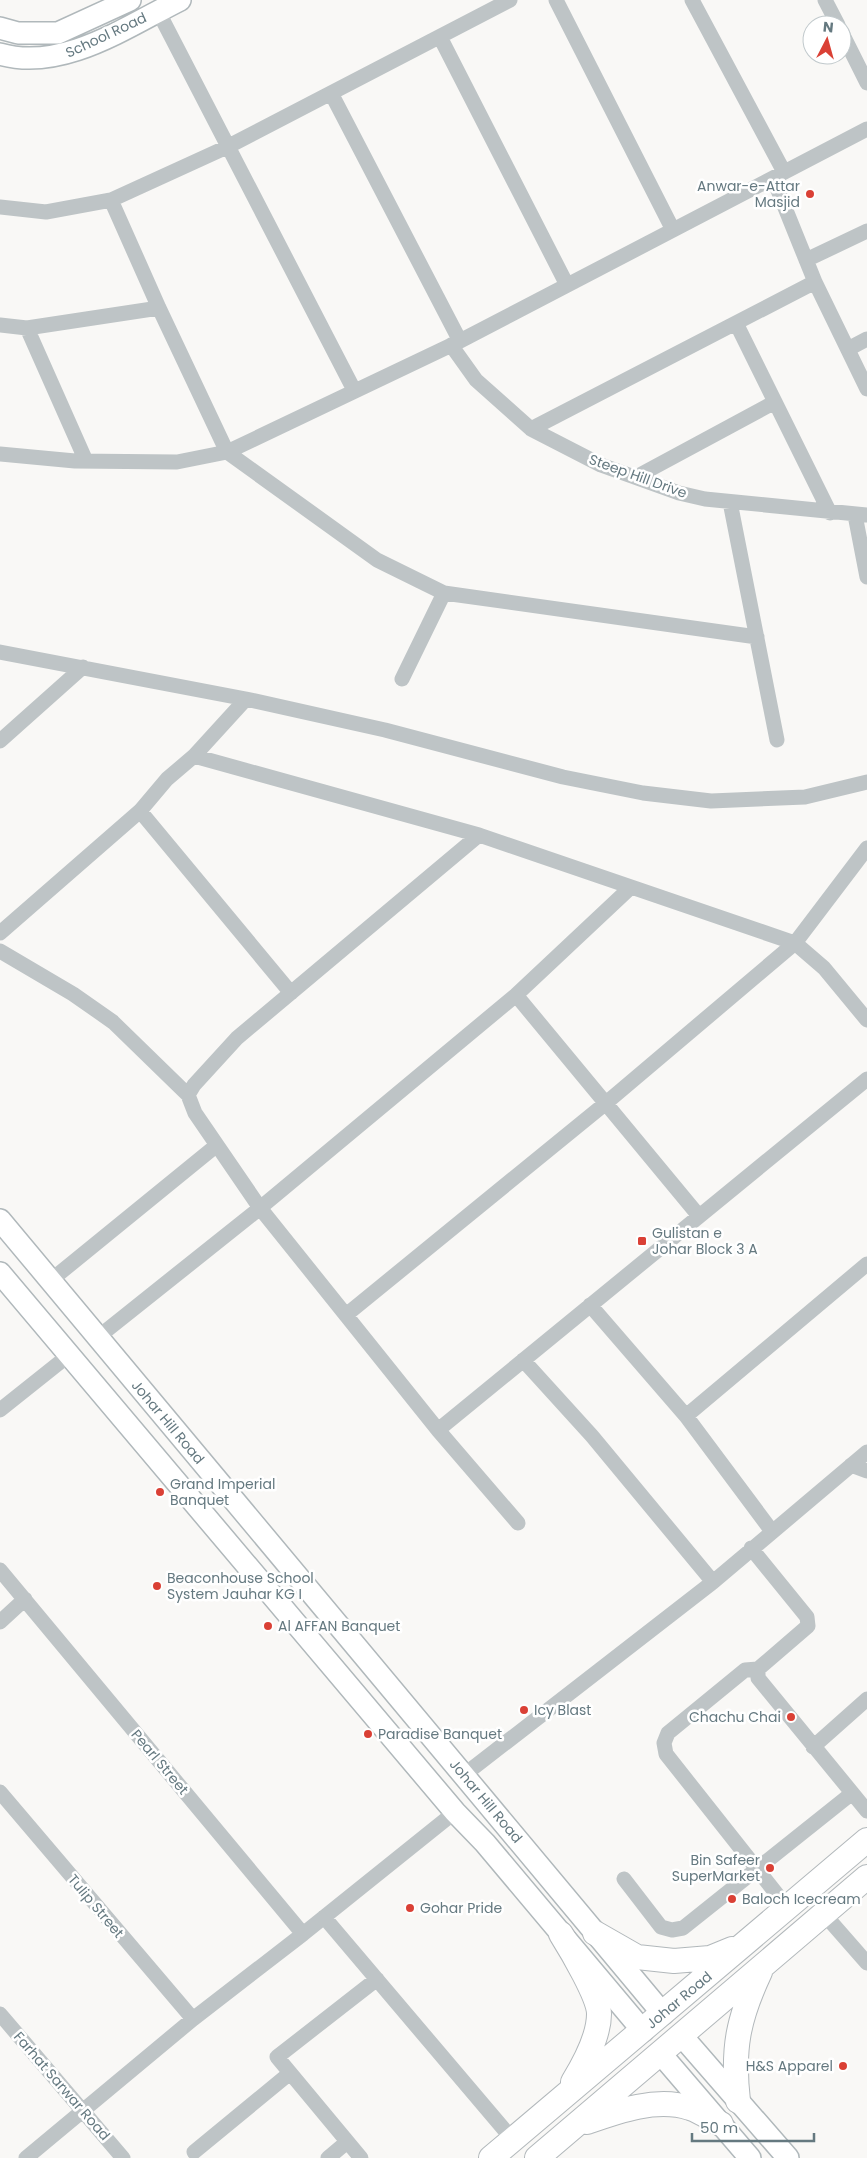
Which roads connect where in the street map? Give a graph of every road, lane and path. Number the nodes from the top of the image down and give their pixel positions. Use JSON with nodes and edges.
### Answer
{"nodes":[{"id":1,"x":180,"y":0,"type":"edge"},
{"id":2,"x":510,"y":0,"type":"edge"},
{"id":3,"x":556,"y":0,"type":"edge"},
{"id":4,"x":692,"y":0,"type":"edge"},
{"id":5,"x":825,"y":0,"type":"edge"},
{"id":6,"x":127,"y":1,"type":"edge"},
{"id":7,"x":158,"y":11,"type":"junction"},
{"id":8,"x":833,"y":15,"type":"edge"},
{"id":9,"x":0,"y":28,"type":"edge"},
{"id":10,"x":440,"y":36,"type":"junction"},
{"id":11,"x":852,"y":53,"type":"edge"},
{"id":12,"x":0,"y":54,"type":"edge"},
{"id":13,"x":867,"y":83,"type":"edge"},
{"id":14,"x":331,"y":93,"type":"junction"},
{"id":15,"x":867,"y":129,"type":"edge"},
{"id":16,"x":227,"y":147,"type":"junction"},
{"id":17,"x":779,"y":175,"type":"junction"},
{"id":18,"x":112,"y":200,"type":"junction"},
{"id":19,"x":0,"y":207,"type":"edge"},
{"id":20,"x":673,"y":230,"type":"junction"},
{"id":21,"x":867,"y":231,"type":"edge"},
{"id":22,"x":806,"y":260,"type":"junction"},
{"id":23,"x":815,"y":282,"type":"junction"},
{"id":24,"x":567,"y":285,"type":"junction"},
{"id":25,"x":159,"y":308,"type":"junction"},
{"id":26,"x":736,"y":322,"type":"junction"},
{"id":27,"x":0,"y":325,"type":"edge"},
{"id":28,"x":27,"y":328,"type":"junction"},
{"id":29,"x":867,"y":339,"type":"edge"},
{"id":30,"x":455,"y":343,"type":"junction"},
{"id":31,"x":848,"y":349,"type":"junction"},
{"id":32,"x":867,"y":389,"type":"edge"},
{"id":33,"x":354,"y":390,"type":"junction"},
{"id":34,"x":775,"y":402,"type":"junction"},
{"id":35,"x":531,"y":429,"type":"junction"},
{"id":36,"x":227,"y":452,"type":"junction"},
{"id":37,"x":0,"y":454,"type":"edge"},
{"id":38,"x":86,"y":461,"type":"junction"},
{"id":39,"x":636,"y":477,"type":"junction"},
{"id":40,"x":730,"y":502,"type":"junction"},
{"id":41,"x":830,"y":513,"type":"junction"},
{"id":42,"x":861,"y":515,"type":"edge"},
{"id":43,"x":867,"y":577,"type":"edge"},
{"id":44,"x":444,"y":593,"type":"junction"},
{"id":45,"x":757,"y":637,"type":"junction"},
{"id":46,"x":0,"y":652,"type":"edge"},
{"id":47,"x":83,"y":667,"type":"junction"},
{"id":48,"x":402,"y":679,"type":"dead end"},
{"id":49,"x":246,"y":699,"type":"junction"},
{"id":50,"x":777,"y":740,"type":"dead end"},
{"id":51,"x":0,"y":741,"type":"edge"},
{"id":52,"x":194,"y":756,"type":"junction"},
{"id":53,"x":867,"y":782,"type":"edge"},
{"id":54,"x":140,"y":812,"type":"junction"},
{"id":55,"x":478,"y":835,"type":"junction"},
{"id":56,"x":867,"y":848,"type":"edge"},
{"id":57,"x":630,"y":888,"type":"junction"},
{"id":58,"x":0,"y":934,"type":"edge"},
{"id":59,"x":795,"y":944,"type":"junction"},
{"id":60,"x":0,"y":951,"type":"edge"},
{"id":61,"x":291,"y":993,"type":"junction"},
{"id":62,"x":516,"y":995,"type":"junction"},
{"id":63,"x":867,"y":1020,"type":"edge"},
{"id":64,"x":867,"y":1079,"type":"edge"},
{"id":65,"x":188,"y":1095,"type":"junction"},
{"id":66,"x":606,"y":1103,"type":"junction"},
{"id":67,"x":217,"y":1145,"type":"junction"},
{"id":68,"x":260,"y":1208,"type":"junction"},
{"id":69,"x":698,"y":1216,"type":"junction"},
{"id":70,"x":0,"y":1220,"type":"edge"},
{"id":71,"x":867,"y":1264,"type":"edge"},
{"id":72,"x":0,"y":1273,"type":"edge"},
{"id":73,"x":50,"y":1281,"type":"junction"},
{"id":74,"x":590,"y":1305,"type":"junction"},
{"id":75,"x":346,"y":1315,"type":"junction"},
{"id":76,"x":97,"y":1338,"type":"junction"},
{"id":77,"x":69,"y":1355,"type":"junction"},
{"id":78,"x":524,"y":1360,"type":"junction"},
{"id":79,"x":0,"y":1410,"type":"edge"},
{"id":80,"x":686,"y":1416,"type":"junction"},
{"id":81,"x":438,"y":1430,"type":"junction"},
{"id":82,"x":867,"y":1452,"type":"edge"},
{"id":83,"x":851,"y":1465,"type":"junction"},
{"id":84,"x":867,"y":1472,"type":"edge"},
{"id":85,"x":518,"y":1522,"type":"dead end"},
{"id":86,"x":771,"y":1530,"type":"junction"},
{"id":87,"x":750,"y":1548,"type":"junction"},
{"id":88,"x":0,"y":1570,"type":"edge"},
{"id":89,"x":713,"y":1582,"type":"junction"},
{"id":90,"x":25,"y":1599,"type":"junction"},
{"id":91,"x":0,"y":1622,"type":"edge"},
{"id":92,"x":758,"y":1669,"type":"junction"},
{"id":93,"x":867,"y":1699,"type":"edge"},
{"id":94,"x":813,"y":1747,"type":"junction"},
{"id":95,"x":464,"y":1775,"type":"junction"},
{"id":96,"x":0,"y":1792,"type":"edge"},
{"id":97,"x":851,"y":1794,"type":"junction"},
{"id":98,"x":867,"y":1811,"type":"edge"},
{"id":99,"x":456,"y":1812,"type":"junction"},
{"id":100,"x":867,"y":1840,"type":"edge"},
{"id":101,"x":755,"y":1869,"type":"junction"},
{"id":102,"x":867,"y":1877,"type":"edge"},
{"id":103,"x":624,"y":1879,"type":"dead end"},
{"id":104,"x":555,"y":1885,"type":"junction"},
{"id":105,"x":537,"y":1905,"type":"junction"},
{"id":106,"x":787,"y":1907,"type":"junction"},
{"id":107,"x":824,"y":1914,"type":"junction"},
{"id":108,"x":324,"y":1917,"type":"junction"},
{"id":109,"x":595,"y":1933,"type":"junction"},
{"id":110,"x":303,"y":1934,"type":"junction"},
{"id":111,"x":561,"y":1934,"type":"junction"},
{"id":112,"x":745,"y":1944,"type":"junction"},
{"id":113,"x":867,"y":1963,"type":"edge"},
{"id":114,"x":763,"y":1966,"type":"junction"},
{"id":115,"x":377,"y":1979,"type":"junction"},
{"id":116,"x":0,"y":2014,"type":"edge"},
{"id":117,"x":663,"y":2014,"type":"junction"},
{"id":118,"x":193,"y":2019,"type":"junction"},
{"id":119,"x":643,"y":2031,"type":"junction"},
{"id":120,"x":681,"y":2035,"type":"junction"},
{"id":121,"x":660,"y":2053,"type":"junction"},
{"id":122,"x":290,"y":2073,"type":"junction"},
{"id":123,"x":566,"y":2095,"type":"junction"},
{"id":124,"x":738,"y":2101,"type":"junction"},
{"id":125,"x":82,"y":2111,"type":"junction"},
{"id":126,"x":721,"y":2124,"type":"junction"},
{"id":127,"x":573,"y":2127,"type":"junction"},
{"id":128,"x":513,"y":2140,"type":"junction"},
{"id":129,"x":347,"y":2142,"type":"junction"},
{"id":130,"x":193,"y":2156,"type":"edge"},
{"id":131,"x":26,"y":2158,"type":"edge"},
{"id":132,"x":123,"y":2158,"type":"edge"},
{"id":133,"x":328,"y":2158,"type":"edge"},
{"id":134,"x":361,"y":2158,"type":"edge"},
{"id":135,"x":491,"y":2158,"type":"edge"},
{"id":136,"x":537,"y":2158,"type":"edge"},
{"id":137,"x":750,"y":2158,"type":"edge"},
{"id":138,"x":788,"y":2158,"type":"edge"}],
"edges":[{"from":1,"to":7,"type":"street","name":"School Road"},
{"from":2,"to":10,"type":"street"},
{"from":3,"to":20,"type":"street"},
{"from":4,"to":17,"type":"street"},
{"from":5,"to":8,"type":"street"},
{"from":6,"to":9,"type":"street","name":"School Road"},
{"from":7,"to":12,"type":"street","name":"School Road"},
{"from":7,"to":16,"type":"street"},
{"from":10,"to":14,"type":"street"},
{"from":10,"to":24,"type":"street"},
{"from":11,"to":13,"type":"street"},
{"from":14,"to":16,"type":"street"},
{"from":14,"to":30,"type":"street","name":"Steep Hill Drive"},
{"from":15,"to":17,"type":"street"},
{"from":16,"to":18,"type":"street"},
{"from":16,"to":33,"type":"street"},
{"from":17,"to":20,"type":"street"},
{"from":17,"to":22,"type":"street"},
{"from":18,"to":19,"type":"street"},
{"from":18,"to":25,"type":"street"},
{"from":20,"to":24,"type":"street"},
{"from":21,"to":22,"type":"street"},
{"from":22,"to":23,"type":"street"},
{"from":23,"to":26,"type":"street"},
{"from":23,"to":31,"type":"street"},
{"from":24,"to":30,"type":"street"},
{"from":25,"to":28,"type":"street"},
{"from":25,"to":36,"type":"street"},
{"from":26,"to":34,"type":"street"},
{"from":26,"to":35,"type":"street"},
{"from":27,"to":28,"type":"street"},
{"from":28,"to":38,"type":"street"},
{"from":29,"to":31,"type":"street"},
{"from":30,"to":33,"type":"street"},
{"from":30,"to":35,"type":"street","name":"Steep Hill Drive"},
{"from":31,"to":32,"type":"street"},
{"from":33,"to":36,"type":"street"},
{"from":34,"to":39,"type":"street"},
{"from":34,"to":41,"type":"street"},
{"from":35,"to":39,"type":"street","name":"Steep Hill Drive"},
{"from":36,"to":38,"type":"street"},
{"from":36,"to":44,"type":"street"},
{"from":37,"to":38,"type":"street"},
{"from":39,"to":40,"type":"street","name":"Steep Hill Drive"},
{"from":40,"to":41,"type":"street","name":"Steep Hill Drive"},
{"from":40,"to":45,"type":"street"},
{"from":41,"to":42,"type":"street","name":"Steep Hill Drive"},
{"from":42,"to":43,"type":"street"},
{"from":44,"to":45,"type":"street"},
{"from":44,"to":48,"type":"street"},
{"from":45,"to":50,"type":"street"},
{"from":46,"to":47,"type":"street"},
{"from":47,"to":49,"type":"street"},
{"from":47,"to":51,"type":"street"},
{"from":49,"to":52,"type":"street"},
{"from":49,"to":53,"type":"street"},
{"from":52,"to":54,"type":"street"},
{"from":52,"to":55,"type":"street"},
{"from":54,"to":58,"type":"street"},
{"from":54,"to":61,"type":"street"},
{"from":55,"to":57,"type":"street"},
{"from":55,"to":61,"type":"street"},
{"from":56,"to":59,"type":"street"},
{"from":57,"to":59,"type":"street"},
{"from":57,"to":62,"type":"street"},
{"from":59,"to":63,"type":"street"},
{"from":59,"to":66,"type":"street"},
{"from":60,"to":65,"type":"street"},
{"from":61,"to":65,"type":"street"},
{"from":62,"to":66,"type":"street"},
{"from":62,"to":68,"type":"street"},
{"from":64,"to":69,"type":"street"},
{"from":65,"to":67,"type":"street"},
{"from":66,"to":69,"type":"street"},
{"from":66,"to":75,"type":"street"},
{"from":67,"to":68,"type":"street"},
{"from":67,"to":73,"type":"street"},
{"from":68,"to":75,"type":"street"},
{"from":68,"to":76,"type":"street"},
{"from":69,"to":74,"type":"street"},
{"from":70,"to":73,"type":"street","name":"Johar Hill Road"},
{"from":71,"to":80,"type":"street"},
{"from":72,"to":77,"type":"street","name":"Johar Hill Road"},
{"from":73,"to":76,"type":"street","name":"Johar Hill Road"},
{"from":74,"to":78,"type":"street"},
{"from":74,"to":80,"type":"street"},
{"from":75,"to":81,"type":"street"},
{"from":76,"to":95,"type":"street","name":"Johar Hill Road"},
{"from":77,"to":79,"type":"street"},
{"from":77,"to":99,"type":"street","name":"Johar Hill Road"},
{"from":78,"to":81,"type":"street"},
{"from":78,"to":89,"type":"street"},
{"from":80,"to":86,"type":"street"},
{"from":81,"to":85,"type":"street"},
{"from":82,"to":83,"type":"street"},
{"from":83,"to":84,"type":"street"},
{"from":83,"to":86,"type":"street"},
{"from":86,"to":87,"type":"street"},
{"from":87,"to":89,"type":"street"},
{"from":87,"to":92,"type":"street"},
{"from":88,"to":90,"type":"street","name":"Pearl Street"},
{"from":89,"to":95,"type":"street"},
{"from":90,"to":91,"type":"street"},
{"from":90,"to":110,"type":"street","name":"Pearl Street"},
{"from":92,"to":94,"type":"street"},
{"from":92,"to":101,"type":"street"},
{"from":93,"to":94,"type":"street"},
{"from":94,"to":97,"type":"street"},
{"from":95,"to":104,"type":"street","name":"Johar Hill Road"},
{"from":96,"to":118,"type":"street","name":"Tulip Street"},
{"from":97,"to":98,"type":"street"},
{"from":97,"to":101,"type":"street"},
{"from":99,"to":105,"type":"street","name":"Johar Hill Road"},
{"from":99,"to":108,"type":"street"},
{"from":100,"to":106,"type":"main road","name":"Johar Road"},
{"from":101,"to":103,"type":"street"},
{"from":101,"to":106,"type":"street"},
{"from":102,"to":107,"type":"main road","name":"Johar Road"},
{"from":104,"to":105,"type":"street"},
{"from":104,"to":109,"type":"street","name":"Johar Hill Road"},
{"from":105,"to":111,"type":"street","name":"Johar Hill Road"},
{"from":106,"to":112,"type":"main road","name":"Johar Road"},
{"from":107,"to":113,"type":"street"},
{"from":107,"to":114,"type":"main road","name":"Johar Road"},
{"from":108,"to":110,"type":"street"},
{"from":108,"to":115,"type":"street"},
{"from":109,"to":112,"type":"main road"},
{"from":109,"to":117,"type":"street","name":"Johar Hill Road"},
{"from":110,"to":118,"type":"street"},
{"from":111,"to":119,"type":"street","name":"Johar Hill Road"},
{"from":111,"to":123,"type":"main road"},
{"from":112,"to":117,"type":"main road","name":"Johar Road"},
{"from":114,"to":120,"type":"main road","name":"Johar Road"},
{"from":114,"to":124,"type":"main road"},
{"from":115,"to":122,"type":"street"},
{"from":115,"to":128,"type":"street"},
{"from":116,"to":125,"type":"street","name":"Farhat Sarwar Road"},
{"from":117,"to":119,"type":"main road","name":"Johar Road"},
{"from":118,"to":125,"type":"street"},
{"from":119,"to":123,"type":"main road","name":"Johar Road"},
{"from":120,"to":121,"type":"main road","name":"Johar Road"},
{"from":120,"to":124,"type":"street"},
{"from":121,"to":126,"type":"street"},
{"from":121,"to":127,"type":"main road","name":"Johar Road"},
{"from":122,"to":129,"type":"street"},
{"from":122,"to":130,"type":"street"},
{"from":123,"to":128,"type":"main road","name":"Johar Road"},
{"from":124,"to":138,"type":"street"},
{"from":125,"to":131,"type":"street"},
{"from":125,"to":132,"type":"street","name":"Farhat Sarwar Road"},
{"from":126,"to":127,"type":"main road"},
{"from":126,"to":137,"type":"street"},
{"from":127,"to":136,"type":"main road","name":"Johar Road"},
{"from":128,"to":135,"type":"main road","name":"Johar Road"},
{"from":129,"to":133,"type":"street"},
{"from":129,"to":134,"type":"street"}]}
